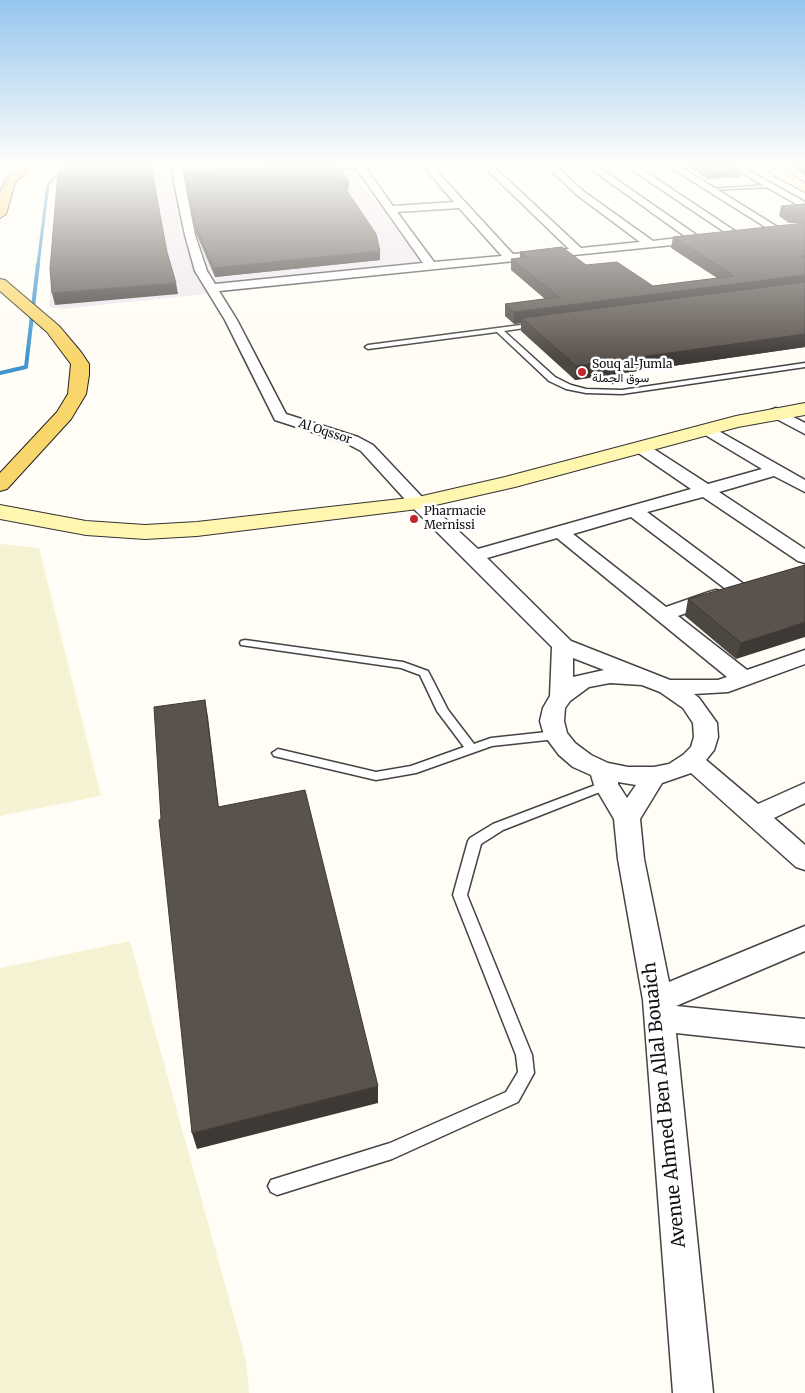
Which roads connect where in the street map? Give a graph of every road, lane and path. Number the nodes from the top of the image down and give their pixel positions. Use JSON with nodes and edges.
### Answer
{"nodes":[{"id":1,"x":189,"y":229,"type":"edge"},
{"id":2,"x":404,"y":229,"type":"edge"},
{"id":3,"x":483,"y":229,"type":"edge"},
{"id":4,"x":555,"y":229,"type":"edge"},
{"id":5,"x":630,"y":229,"type":"edge"},
{"id":6,"x":679,"y":229,"type":"edge"},
{"id":7,"x":733,"y":229,"type":"edge"},
{"id":8,"x":781,"y":229,"type":"edge"},
{"id":9,"x":762,"y":232,"type":"edge"},
{"id":10,"x":695,"y":240,"type":"junction"},
{"id":11,"x":649,"y":243,"type":"junction"},
{"id":12,"x":577,"y":250,"type":"junction"},
{"id":13,"x":510,"y":258,"type":"junction"},
{"id":14,"x":431,"y":266,"type":"junction"},
{"id":15,"x":1,"y":284,"type":"edge"},
{"id":16,"x":212,"y":288,"type":"junction"},
{"id":17,"x":548,"y":324,"type":"edge"},
{"id":18,"x":499,"y":330,"type":"junction"},
{"id":19,"x":368,"y":347,"type":"dead end"},
{"id":20,"x":805,"y":366,"type":"edge"},
{"id":21,"x":805,"y":409,"type":"edge"},
{"id":22,"x":776,"y":413,"type":"junction"},
{"id":23,"x":805,"y":429,"type":"edge"},
{"id":24,"x":708,"y":430,"type":"junction"},
{"id":25,"x":640,"y":447,"type":"junction"},
{"id":26,"x":777,"y":470,"type":"junction"},
{"id":27,"x":0,"y":485,"type":"edge"},
{"id":28,"x":805,"y":487,"type":"edge"},
{"id":29,"x":707,"y":492,"type":"junction"},
{"id":30,"x":418,"y":503,"type":"junction"},
{"id":31,"x":634,"y":511,"type":"junction"},
{"id":32,"x":0,"y":512,"type":"edge"},
{"id":33,"x":560,"y":532,"type":"junction"},
{"id":34,"x":474,"y":556,"type":"junction"},
{"id":35,"x":805,"y":557,"type":"edge"},
{"id":36,"x":664,"y":614,"type":"junction"},
{"id":37,"x":245,"y":643,"type":"dead end"},
{"id":38,"x":563,"y":646,"type":"junction"},
{"id":39,"x":805,"y":658,"type":"edge"},
{"id":40,"x":642,"y":678,"type":"junction"},
{"id":41,"x":744,"y":679,"type":"junction"},
{"id":42,"x":668,"y":687,"type":"junction"},
{"id":43,"x":720,"y":687,"type":"junction"},
{"id":44,"x":561,"y":696,"type":"junction"},
{"id":45,"x":704,"y":723,"type":"junction"},
{"id":46,"x":556,"y":735,"type":"junction"},
{"id":47,"x":471,"y":749,"type":"junction"},
{"id":48,"x":278,"y":753,"type":"dead end"},
{"id":49,"x":692,"y":761,"type":"junction"},
{"id":50,"x":654,"y":776,"type":"junction"},
{"id":51,"x":604,"y":778,"type":"junction"},
{"id":52,"x":805,"y":792,"type":"edge"},
{"id":53,"x":755,"y":817,"type":"junction"},
{"id":54,"x":627,"y":819,"type":"junction"},
{"id":55,"x":805,"y":860,"type":"edge"},
{"id":56,"x":805,"y":938,"type":"edge"},
{"id":57,"x":658,"y":1009,"type":"junction"},
{"id":58,"x":805,"y":1033,"type":"edge"},
{"id":59,"x":277,"y":1186,"type":"dead end"},
{"id":60,"x":693,"y":1393,"type":"edge"}],
"edges":[{"from":1,"to":16,"type":"street","name":"Al Oqssor"},
{"from":2,"to":14,"type":"street"},
{"from":3,"to":13,"type":"street"},
{"from":4,"to":12,"type":"street"},
{"from":5,"to":11,"type":"street"},
{"from":6,"to":10,"type":"street"},
{"from":7,"to":10,"type":"street"},
{"from":8,"to":9,"type":"street"},
{"from":10,"to":11,"type":"street"},
{"from":11,"to":12,"type":"street"},
{"from":12,"to":13,"type":"street"},
{"from":13,"to":14,"type":"street"},
{"from":14,"to":16,"type":"street"},
{"from":15,"to":27,"type":"main road"},
{"from":16,"to":30,"type":"street","name":"Al Oqssor"},
{"from":17,"to":18,"type":"lane"},
{"from":18,"to":19,"type":"lane"},
{"from":18,"to":20,"type":"lane"},
{"from":21,"to":22,"type":"street"},
{"from":22,"to":23,"type":"street"},
{"from":22,"to":24,"type":"street"},
{"from":24,"to":25,"type":"street"},
{"from":24,"to":26,"type":"street"},
{"from":25,"to":29,"type":"street"},
{"from":25,"to":30,"type":"street"},
{"from":26,"to":28,"type":"street"},
{"from":26,"to":29,"type":"street"},
{"from":29,"to":31,"type":"street"},
{"from":29,"to":35,"type":"street"},
{"from":30,"to":32,"type":"street"},
{"from":30,"to":34,"type":"street","name":"Al Oqssor"},
{"from":31,"to":33,"type":"street"},
{"from":31,"to":36,"type":"street"},
{"from":33,"to":34,"type":"street"},
{"from":33,"to":36,"type":"street"},
{"from":34,"to":38,"type":"street","name":"Al Oqssor"},
{"from":36,"to":41,"type":"street"},
{"from":37,"to":47,"type":"lane"},
{"from":38,"to":40,"type":"street","name":"Al Oqssor"},
{"from":38,"to":44,"type":"street"},
{"from":39,"to":41,"type":"street"},
{"from":40,"to":42,"type":"street"},
{"from":40,"to":44,"type":"street"},
{"from":41,"to":43,"type":"street"},
{"from":42,"to":43,"type":"street"},
{"from":42,"to":45,"type":"street"},
{"from":43,"to":45,"type":"street"},
{"from":44,"to":46,"type":"street"},
{"from":45,"to":49,"type":"street"},
{"from":46,"to":47,"type":"lane"},
{"from":46,"to":51,"type":"street"},
{"from":47,"to":48,"type":"lane"},
{"from":49,"to":50,"type":"street"},
{"from":49,"to":53,"type":"street"},
{"from":50,"to":51,"type":"street"},
{"from":50,"to":54,"type":"street"},
{"from":51,"to":54,"type":"street","name":"Avenue Ahmed Ben Allal Bouaich"},
{"from":51,"to":59,"type":"lane"},
{"from":52,"to":53,"type":"street"},
{"from":53,"to":55,"type":"street"},
{"from":54,"to":57,"type":"street","name":"Avenue Ahmed Ben Allal Bouaich"},
{"from":56,"to":57,"type":"street"},
{"from":57,"to":58,"type":"street"},
{"from":57,"to":60,"type":"street","name":"Avenue Ahmed Ben Allal Bouaich"}]}
